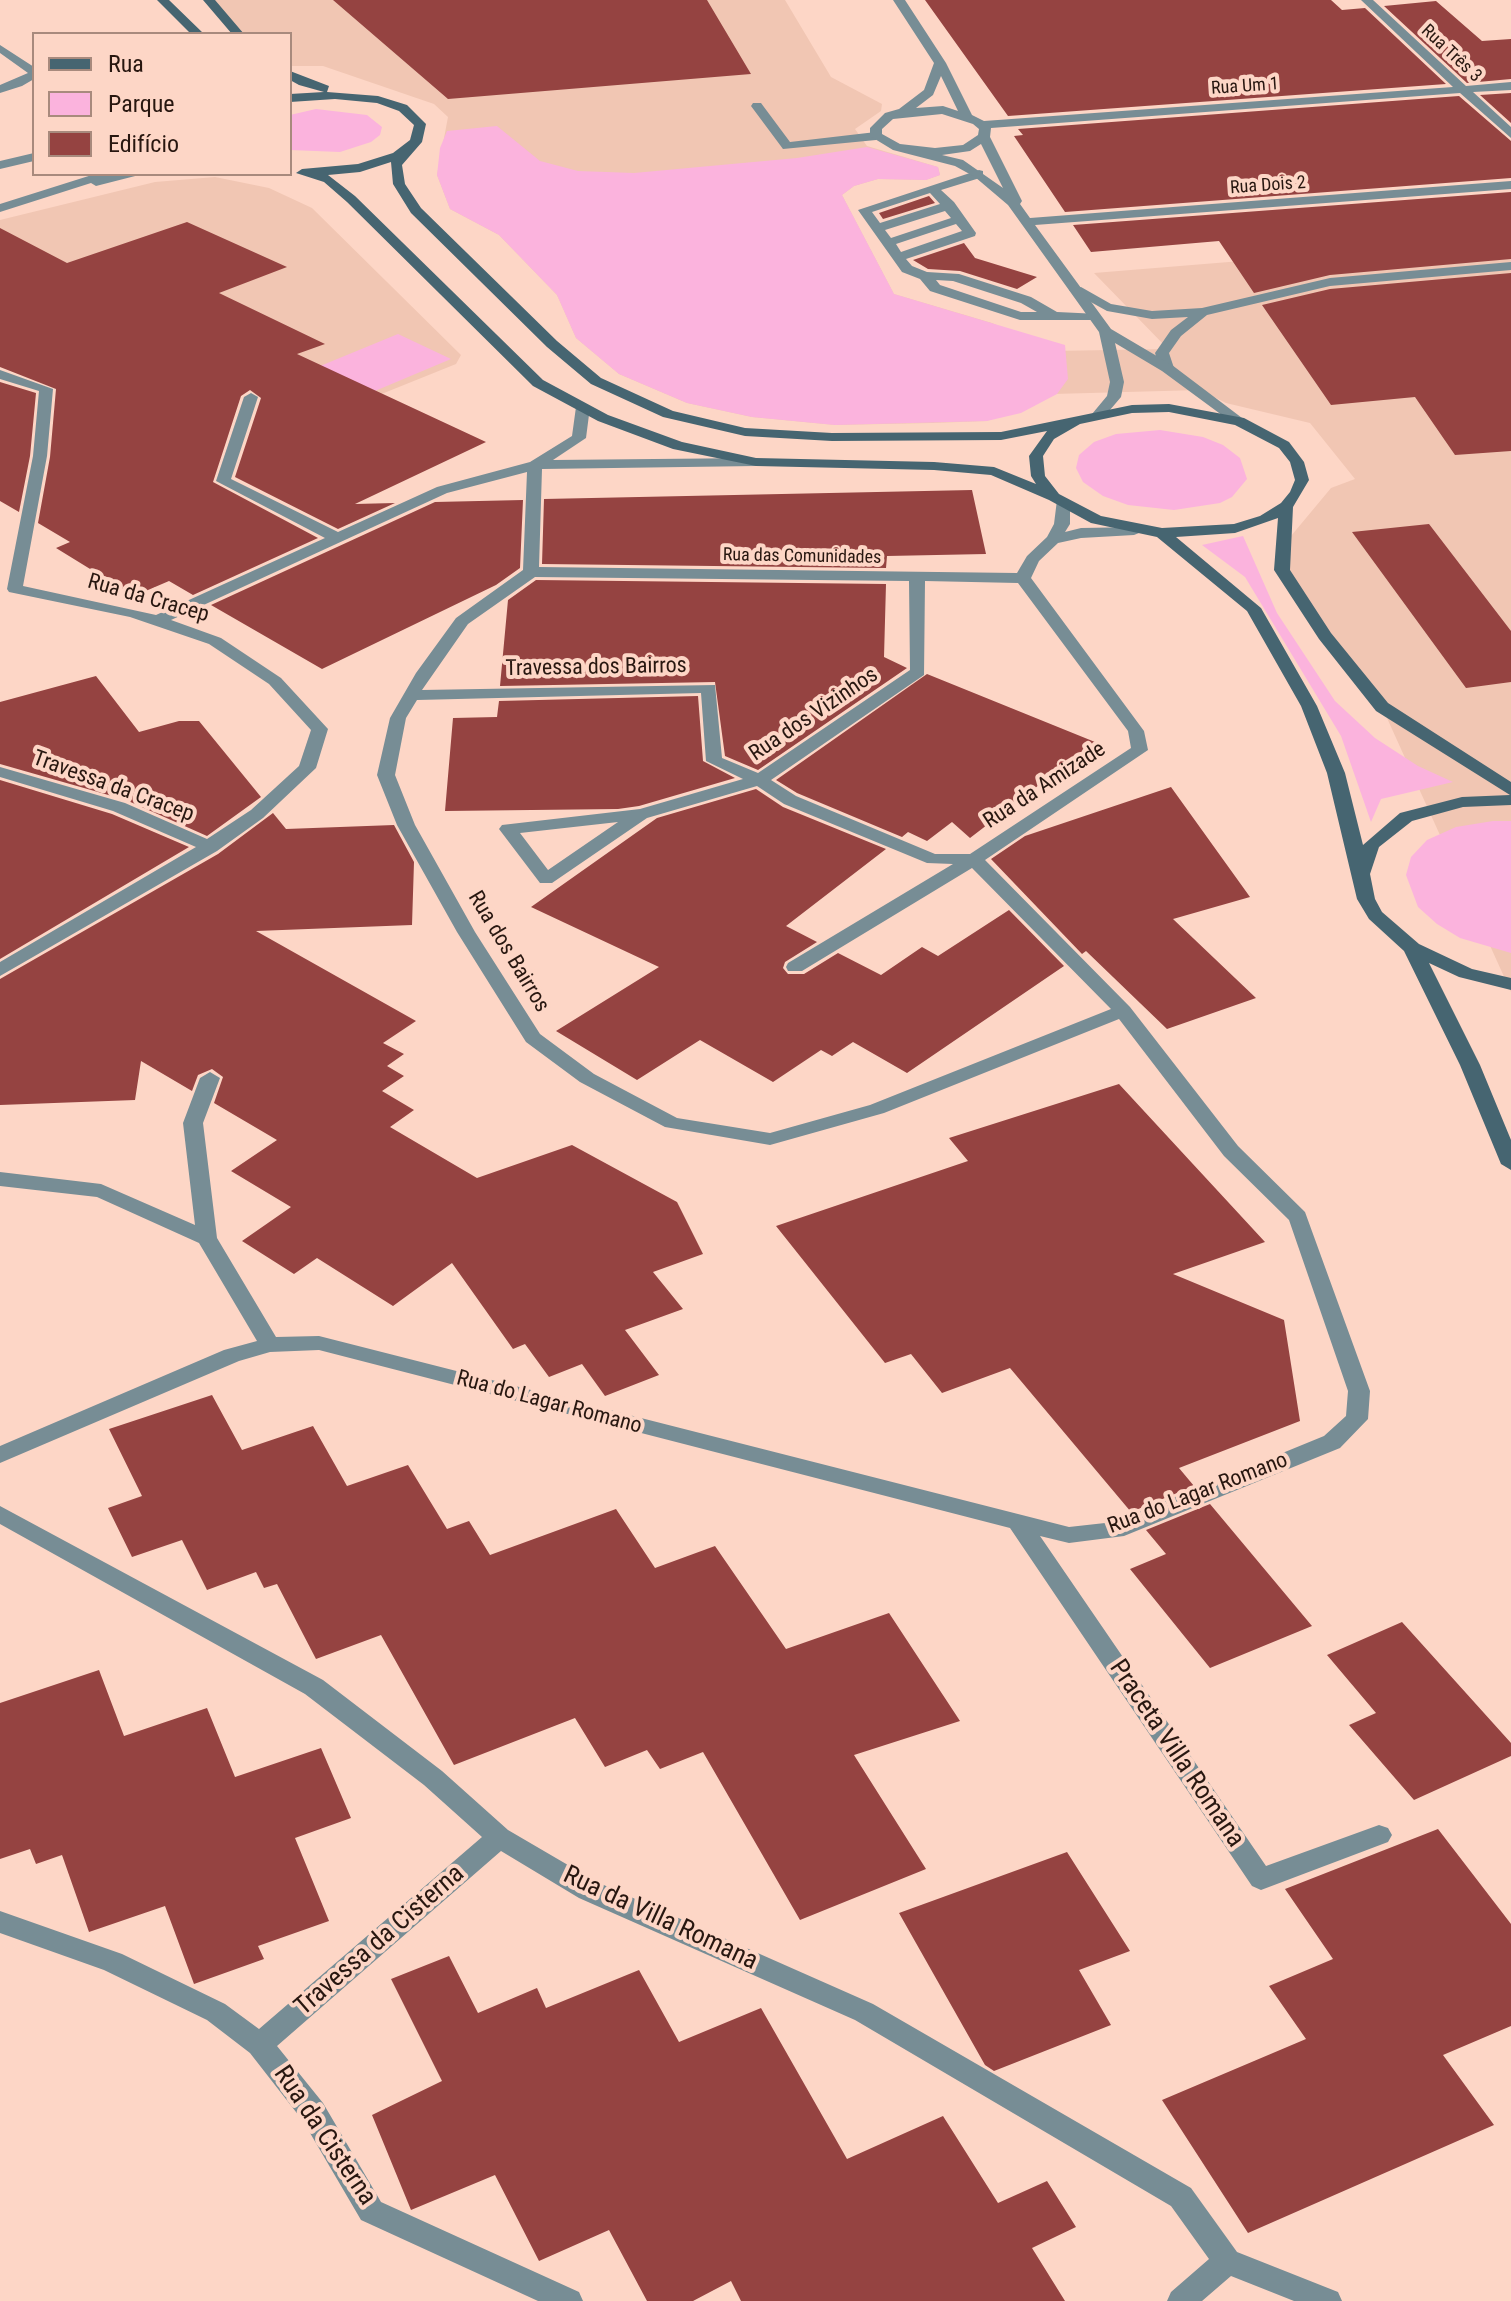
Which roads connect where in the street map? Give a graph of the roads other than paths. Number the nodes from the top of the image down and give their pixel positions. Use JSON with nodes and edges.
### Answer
{"nodes":[{"id":1,"x":163,"y":0,"type":"edge"},
{"id":2,"x":209,"y":0,"type":"edge"},
{"id":3,"x":899,"y":0,"type":"edge"},
{"id":4,"x":1367,"y":0,"type":"edge"},
{"id":5,"x":196,"y":32,"type":"edge"},
{"id":6,"x":236,"y":32,"type":"edge"},
{"id":7,"x":0,"y":48,"type":"edge"},
{"id":8,"x":940,"y":63,"type":"junction"},
{"id":9,"x":32,"y":72,"type":"edge"},
{"id":10,"x":32,"y":74,"type":"edge"},
{"id":11,"x":292,"y":76,"type":"edge"},
{"id":12,"x":1511,"y":86,"type":"edge"},
{"id":13,"x":0,"y":89,"type":"edge"},
{"id":14,"x":1463,"y":89,"type":"junction"},
{"id":15,"x":352,"y":96,"type":"junction"},
{"id":16,"x":292,"y":98,"type":"edge"},
{"id":17,"x":757,"y":106,"type":"dead end"},
{"id":18,"x":903,"y":112,"type":"junction"},
{"id":19,"x":966,"y":115,"type":"junction"},
{"id":20,"x":983,"y":131,"type":"junction"},
{"id":21,"x":1511,"y":134,"type":"edge"},
{"id":22,"x":876,"y":136,"type":"junction"},
{"id":23,"x":415,"y":143,"type":"junction"},
{"id":24,"x":908,"y":150,"type":"junction"},
{"id":25,"x":32,"y":157,"type":"edge"},
{"id":26,"x":0,"y":165,"type":"edge"},
{"id":27,"x":296,"y":172,"type":"edge"},
{"id":28,"x":979,"y":174,"type":"junction"},
{"id":29,"x":102,"y":176,"type":"edge"},
{"id":30,"x":127,"y":176,"type":"edge"},
{"id":31,"x":1511,"y":185,"type":"edge"},
{"id":32,"x":933,"y":188,"type":"junction"},
{"id":33,"x":65,"y":189,"type":"junction"},
{"id":34,"x":950,"y":205,"type":"junction"},
{"id":35,"x":0,"y":208,"type":"edge"},
{"id":36,"x":960,"y":219,"type":"junction"},
{"id":37,"x":1027,"y":222,"type":"junction"},
{"id":38,"x":880,"y":227,"type":"junction"},
{"id":39,"x":890,"y":242,"type":"junction"},
{"id":40,"x":900,"y":257,"type":"junction"},
{"id":41,"x":1511,"y":266,"type":"edge"},
{"id":42,"x":1076,"y":290,"type":"junction"},
{"id":43,"x":1202,"y":312,"type":"junction"},
{"id":44,"x":1094,"y":317,"type":"junction"},
{"id":45,"x":1106,"y":332,"type":"junction"},
{"id":46,"x":1167,"y":368,"type":"junction"},
{"id":47,"x":0,"y":374,"type":"edge"},
{"id":48,"x":251,"y":397,"type":"dead end"},
{"id":49,"x":583,"y":407,"type":"junction"},
{"id":50,"x":1099,"y":414,"type":"junction"},
{"id":51,"x":1075,"y":421,"type":"junction"},
{"id":52,"x":1239,"y":421,"type":"junction"},
{"id":53,"x":756,"y":462,"type":"junction"},
{"id":54,"x":535,"y":465,"type":"junction"},
{"id":55,"x":1058,"y":500,"type":"junction"},
{"id":56,"x":1286,"y":506,"type":"junction"},
{"id":57,"x":1134,"y":530,"type":"junction"},
{"id":58,"x":1162,"y":533,"type":"junction"},
{"id":59,"x":337,"y":538,"type":"junction"},
{"id":60,"x":1053,"y":540,"type":"junction"},
{"id":61,"x":531,"y":572,"type":"junction"},
{"id":62,"x":1023,"y":578,"type":"junction"},
{"id":63,"x":917,"y":579,"type":"junction"},
{"id":64,"x":157,"y":621,"type":"junction"},
{"id":65,"x":411,"y":695,"type":"junction"},
{"id":66,"x":0,"y":772,"type":"edge"},
{"id":67,"x":759,"y":780,"type":"junction"},
{"id":68,"x":1511,"y":790,"type":"edge"},
{"id":69,"x":1511,"y":800,"type":"edge"},
{"id":70,"x":641,"y":814,"type":"junction"},
{"id":71,"x":211,"y":847,"type":"junction"},
{"id":72,"x":974,"y":859,"type":"junction"},
{"id":73,"x":1361,"y":874,"type":"junction"},
{"id":74,"x":1412,"y":948,"type":"junction"},
{"id":75,"x":5,"y":961,"type":"edge"},
{"id":76,"x":795,"y":967,"type":"dead end"},
{"id":77,"x":1511,"y":984,"type":"edge"},
{"id":78,"x":1123,"y":1011,"type":"junction"},
{"id":79,"x":210,"y":1078,"type":"dead end"},
{"id":80,"x":1511,"y":1164,"type":"edge"},
{"id":81,"x":0,"y":1179,"type":"edge"},
{"id":82,"x":207,"y":1238,"type":"junction"},
{"id":83,"x":270,"y":1345,"type":"junction"},
{"id":84,"x":0,"y":1455,"type":"edge"},
{"id":85,"x":0,"y":1514,"type":"edge"},
{"id":86,"x":1020,"y":1525,"type":"junction"},
{"id":87,"x":1379,"y":1835,"type":"dead end"},
{"id":88,"x":499,"y":1837,"type":"junction"},
{"id":89,"x":0,"y":1922,"type":"edge"},
{"id":90,"x":260,"y":2045,"type":"junction"},
{"id":91,"x":1227,"y":2261,"type":"junction"},
{"id":92,"x":569,"y":2301,"type":"edge"},
{"id":93,"x":1181,"y":2301,"type":"edge"},
{"id":94,"x":1328,"y":2301,"type":"edge"}],
"edges":[{"from":1,"to":5,"type":"main road"},
{"from":2,"to":6,"type":"main road"},
{"from":3,"to":8,"type":"street"},
{"from":4,"to":14,"type":"street","name":"Rua Três 3"},
{"from":7,"to":9,"type":"street"},
{"from":8,"to":18,"type":"street"},
{"from":8,"to":19,"type":"street"},
{"from":10,"to":13,"type":"street"},
{"from":11,"to":15,"type":"main road"},
{"from":12,"to":14,"type":"street","name":"Rua Um 1"},
{"from":14,"to":20,"type":"street","name":"Rua Um 1"},
{"from":14,"to":21,"type":"street","name":"Rua Três 3"},
{"from":15,"to":16,"type":"main road"},
{"from":15,"to":23,"type":"main road"},
{"from":17,"to":22,"type":"street"},
{"from":18,"to":19,"type":"street"},
{"from":18,"to":22,"type":"street"},
{"from":19,"to":20,"type":"street"},
{"from":20,"to":24,"type":"street","name":"Rua Um 1"},
{"from":20,"to":37,"type":"street"},
{"from":22,"to":24,"type":"street"},
{"from":23,"to":27,"type":"main road"},
{"from":23,"to":51,"type":"main road"},
{"from":24,"to":28,"type":"street"},
{"from":25,"to":26,"type":"street"},
{"from":27,"to":49,"type":"main road"},
{"from":28,"to":32,"type":"street"},
{"from":28,"to":37,"type":"street"},
{"from":29,"to":33,"type":"street"},
{"from":30,"to":33,"type":"street"},
{"from":31,"to":37,"type":"street","name":"Rua Dois 2"},
{"from":32,"to":34,"type":"street"},
{"from":32,"to":38,"type":"street"},
{"from":33,"to":35,"type":"street"},
{"from":34,"to":36,"type":"street"},
{"from":34,"to":38,"type":"street"},
{"from":36,"to":39,"type":"street"},
{"from":36,"to":40,"type":"street"},
{"from":37,"to":42,"type":"street"},
{"from":38,"to":39,"type":"street"},
{"from":39,"to":40,"type":"street"},
{"from":40,"to":44,"type":"street"},
{"from":41,"to":43,"type":"street"},
{"from":42,"to":43,"type":"street"},
{"from":42,"to":44,"type":"street"},
{"from":43,"to":46,"type":"street"},
{"from":44,"to":45,"type":"street"},
{"from":45,"to":46,"type":"street"},
{"from":45,"to":50,"type":"street"},
{"from":46,"to":52,"type":"street"},
{"from":47,"to":64,"type":"street","name":"Rua da Cracep"},
{"from":48,"to":59,"type":"street"},
{"from":49,"to":53,"type":"main road"},
{"from":49,"to":54,"type":"street"},
{"from":50,"to":51,"type":"main road"},
{"from":50,"to":52,"type":"main road"},
{"from":51,"to":55,"type":"main road"},
{"from":52,"to":56,"type":"main road"},
{"from":53,"to":54,"type":"street"},
{"from":53,"to":55,"type":"main road"},
{"from":54,"to":59,"type":"street"},
{"from":54,"to":61,"type":"street"},
{"from":55,"to":57,"type":"main road"},
{"from":55,"to":60,"type":"street"},
{"from":56,"to":58,"type":"main road"},
{"from":56,"to":68,"type":"main road"},
{"from":57,"to":58,"type":"main road"},
{"from":57,"to":60,"type":"street"},
{"from":58,"to":73,"type":"main road"},
{"from":59,"to":64,"type":"street"},
{"from":60,"to":62,"type":"street"},
{"from":61,"to":63,"type":"street","name":"Rua das Comunidades"},
{"from":61,"to":65,"type":"street","name":"Rua dos Bairros"},
{"from":62,"to":63,"type":"street","name":"Rua das Comunidades"},
{"from":62,"to":72,"type":"street","name":"Rua da Amizade"},
{"from":63,"to":67,"type":"street","name":"Rua dos Vizinhos"},
{"from":64,"to":71,"type":"street","name":"Rua da Cracep"},
{"from":65,"to":67,"type":"street","name":"Travessa dos Bairros"},
{"from":65,"to":78,"type":"street","name":"Rua dos Bairros"},
{"from":66,"to":71,"type":"street","name":"Travessa da Cracep"},
{"from":67,"to":70,"type":"street","name":"Rua dos Vizinhos"},
{"from":67,"to":72,"type":"street"},
{"from":69,"to":73,"type":"main road"},
{"from":70,"to":70,"type":"street","name":"Rua dos Vizinhos"},
{"from":71,"to":75,"type":"street","name":"Rua da Cracep"},
{"from":72,"to":76,"type":"street","name":"Rua da Amizade"},
{"from":72,"to":78,"type":"street","name":"Rua do Lagar Romano"},
{"from":73,"to":74,"type":"main road"},
{"from":74,"to":77,"type":"main road"},
{"from":74,"to":80,"type":"main road"},
{"from":78,"to":86,"type":"street","name":"Rua do Lagar Romano"},
{"from":79,"to":82,"type":"street"},
{"from":81,"to":82,"type":"street"},
{"from":82,"to":83,"type":"street"},
{"from":83,"to":84,"type":"street","name":"Rua do Lagar Romano"},
{"from":83,"to":86,"type":"street","name":"Rua do Lagar Romano"},
{"from":85,"to":88,"type":"street","name":"Rua da Villa Romana"},
{"from":86,"to":87,"type":"street","name":"Praceta Villa Romana"},
{"from":88,"to":90,"type":"street","name":"Travessa da Cisterna"},
{"from":88,"to":91,"type":"street","name":"Rua da Villa Romana"},
{"from":89,"to":90,"type":"street","name":"Rua da Cisterna"},
{"from":90,"to":92,"type":"street","name":"Rua da Cisterna"},
{"from":91,"to":93,"type":"street"},
{"from":91,"to":94,"type":"street"}]}
